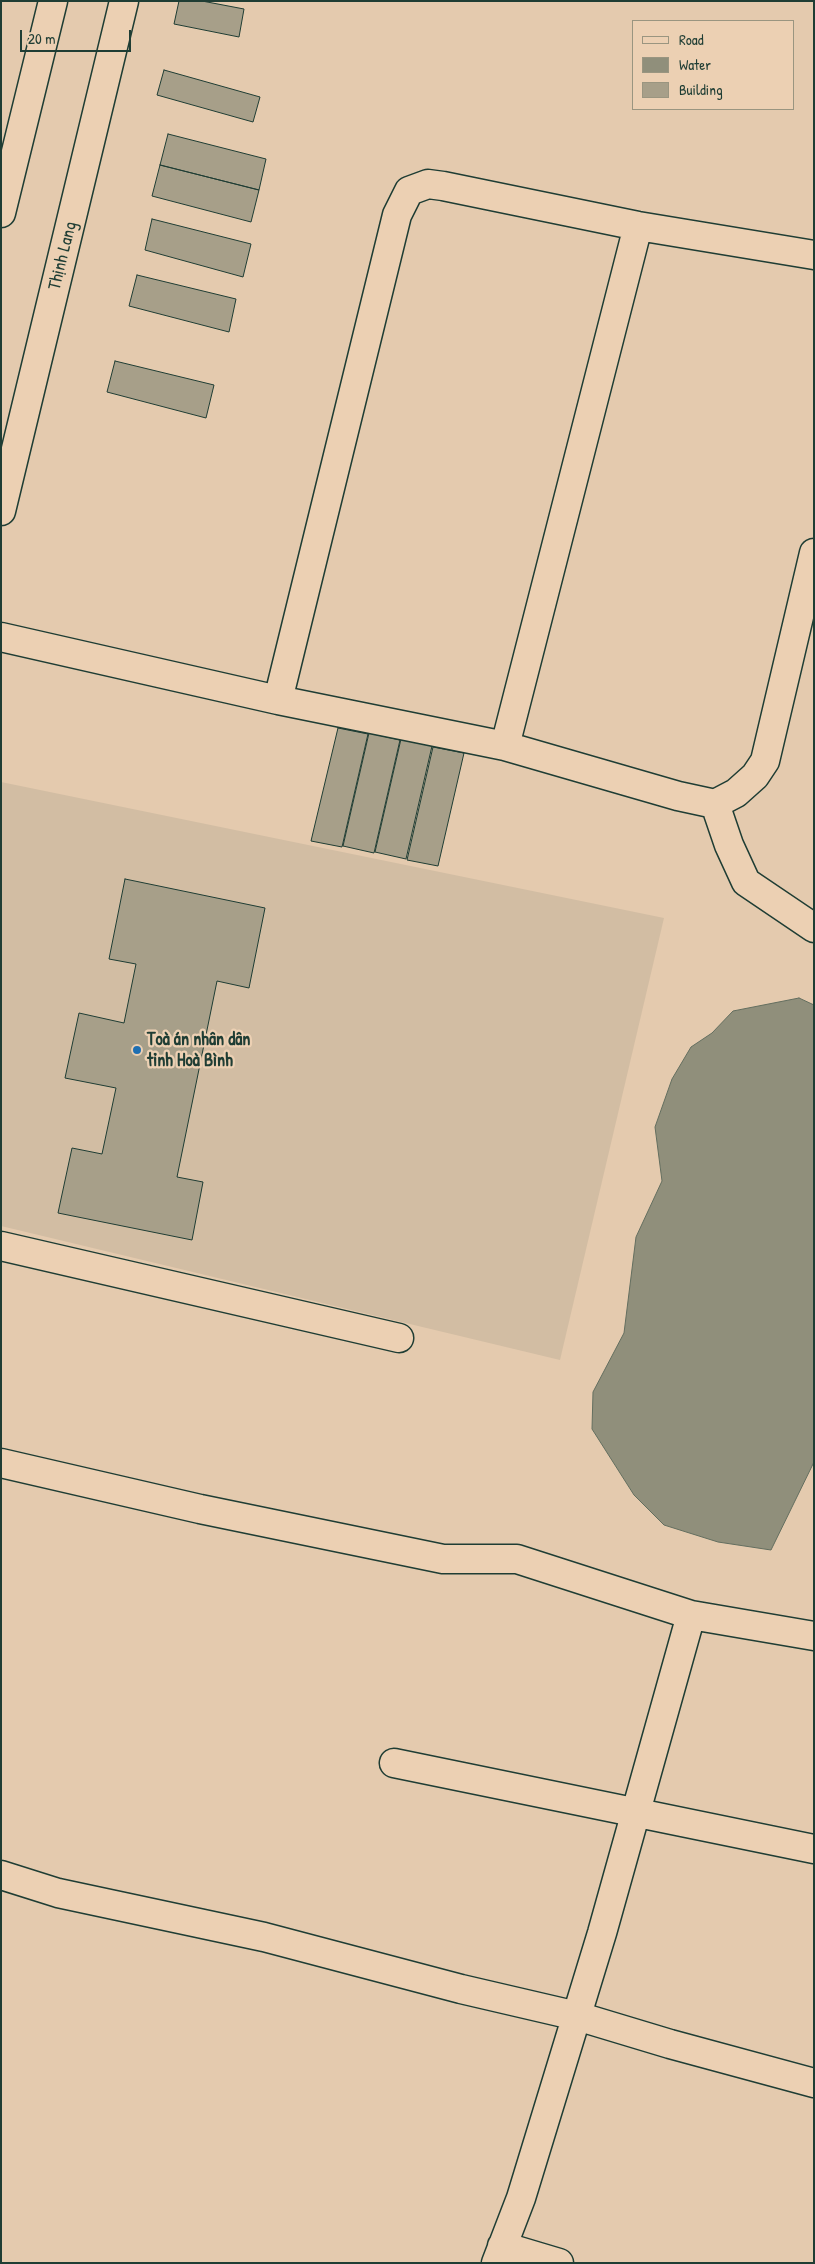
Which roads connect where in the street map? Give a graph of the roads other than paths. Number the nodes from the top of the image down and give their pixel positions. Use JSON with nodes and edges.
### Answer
{"nodes":[{"id":1,"x":53,"y":1,"type":"edge"},
{"id":2,"x":124,"y":1,"type":"edge"},
{"id":3,"x":1,"y":213,"type":"edge"},
{"id":4,"x":638,"y":226,"type":"junction"},
{"id":5,"x":814,"y":255,"type":"edge"},
{"id":6,"x":1,"y":511,"type":"edge"},
{"id":7,"x":814,"y":553,"type":"edge"},
{"id":8,"x":1,"y":637,"type":"edge"},
{"id":9,"x":278,"y":700,"type":"junction"},
{"id":10,"x":505,"y":746,"type":"junction"},
{"id":11,"x":715,"y":804,"type":"junction"},
{"id":12,"x":814,"y":928,"type":"edge"},
{"id":13,"x":1,"y":1246,"type":"edge"},
{"id":14,"x":398,"y":1338,"type":"dead end"},
{"id":15,"x":1,"y":1463,"type":"edge"},
{"id":16,"x":691,"y":1615,"type":"junction"},
{"id":17,"x":814,"y":1636,"type":"edge"},
{"id":18,"x":394,"y":1763,"type":"dead end"},
{"id":19,"x":637,"y":1813,"type":"junction"},
{"id":20,"x":814,"y":1849,"type":"edge"},
{"id":21,"x":1,"y":1875,"type":"edge"},
{"id":22,"x":577,"y":2016,"type":"junction"},
{"id":23,"x":814,"y":2083,"type":"edge"},
{"id":24,"x":499,"y":2254,"type":"edge"},
{"id":25,"x":559,"y":2263,"type":"edge"}],
"edges":[{"from":1,"to":3,"type":"street"},
{"from":2,"to":6,"type":"street","name":"Thịnh Lang"},
{"from":4,"to":5,"type":"street"},
{"from":4,"to":9,"type":"street"},
{"from":4,"to":10,"type":"street"},
{"from":7,"to":11,"type":"street"},
{"from":8,"to":9,"type":"street"},
{"from":9,"to":10,"type":"street"},
{"from":10,"to":11,"type":"street"},
{"from":11,"to":12,"type":"street"},
{"from":13,"to":14,"type":"street"},
{"from":15,"to":16,"type":"street"},
{"from":16,"to":17,"type":"street"},
{"from":16,"to":19,"type":"street"},
{"from":18,"to":19,"type":"street"},
{"from":19,"to":20,"type":"street"},
{"from":19,"to":22,"type":"street"},
{"from":21,"to":22,"type":"street"},
{"from":22,"to":23,"type":"street"},
{"from":22,"to":24,"type":"street"},
{"from":24,"to":25,"type":"street"}]}
